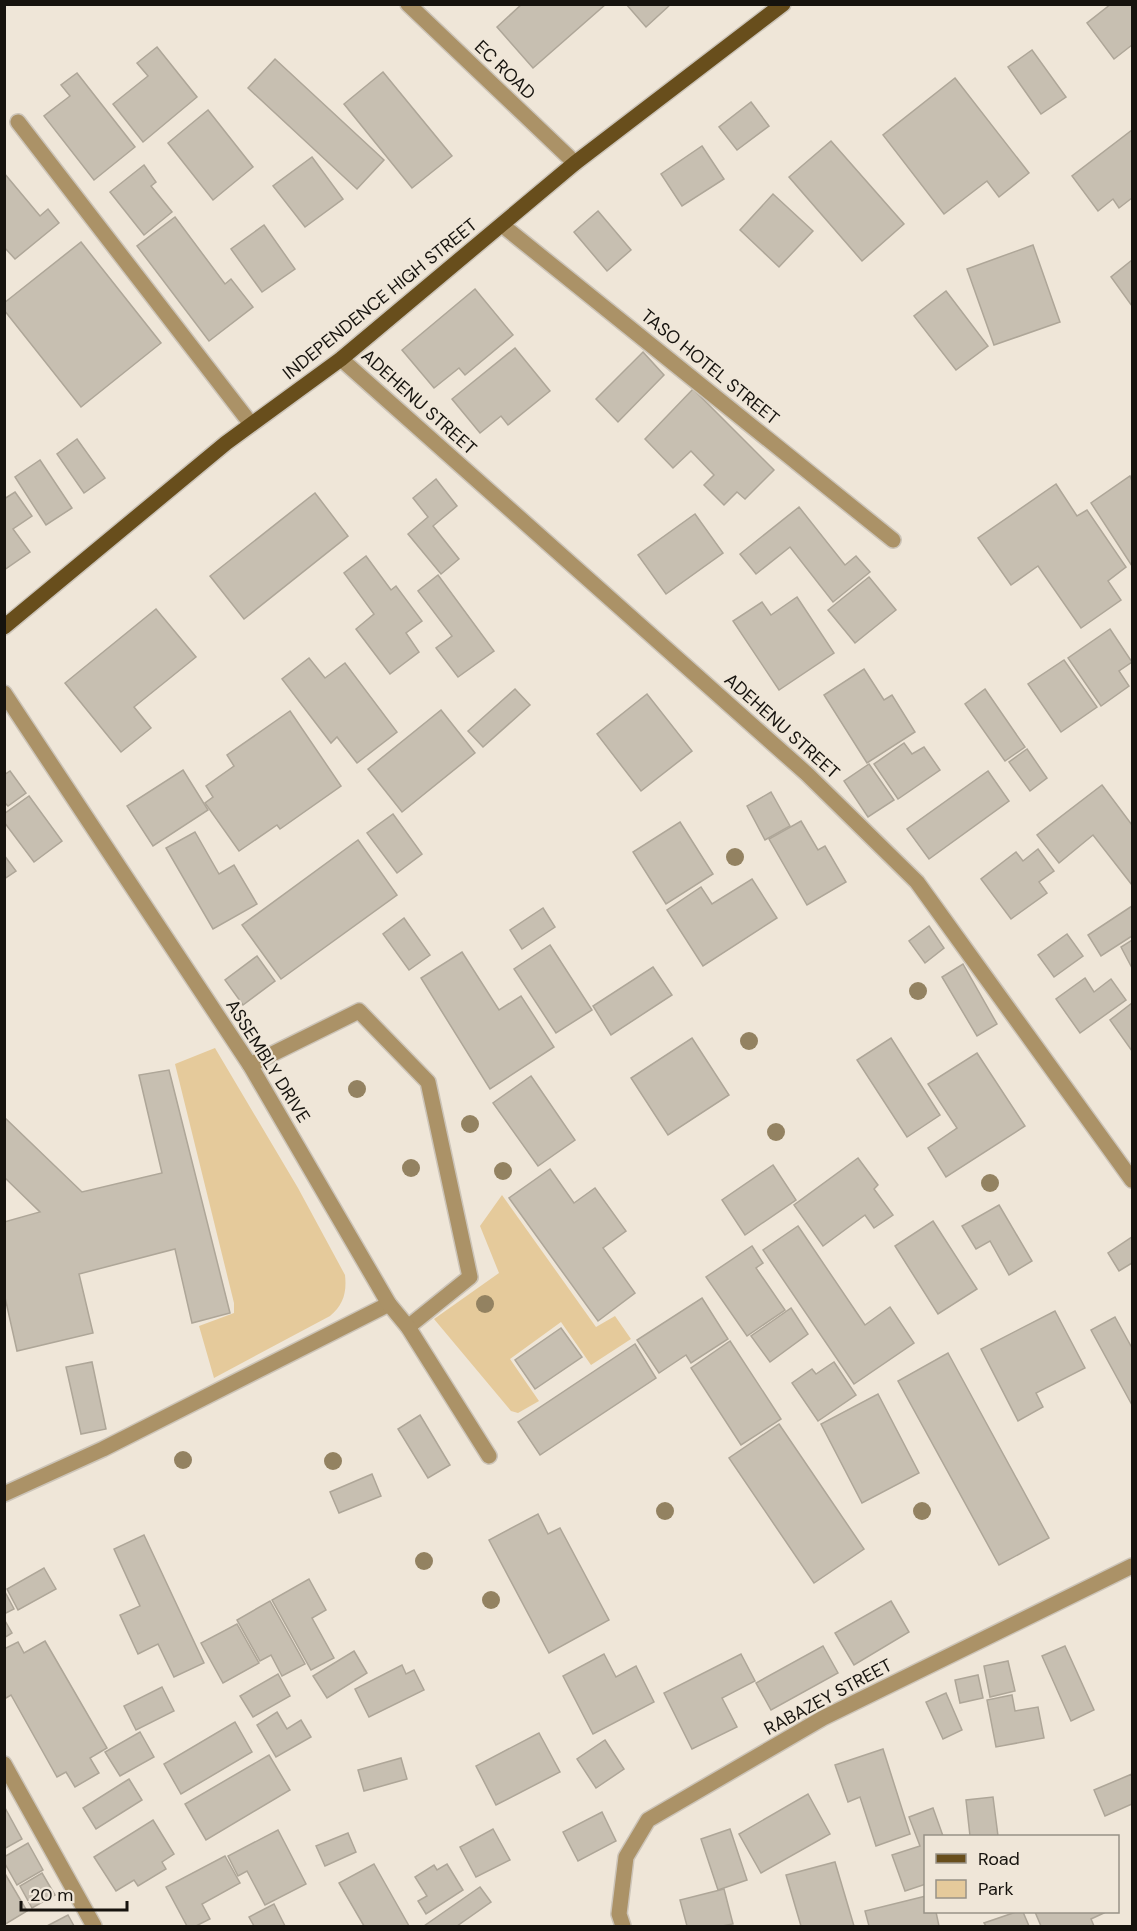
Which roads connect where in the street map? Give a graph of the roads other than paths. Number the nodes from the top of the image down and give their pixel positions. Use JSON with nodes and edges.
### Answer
{"nodes":[{"id":1,"x":408,"y":4,"type":"edge"},
{"id":2,"x":783,"y":4,"type":"edge"},
{"id":3,"x":18,"y":122,"type":"dead end"},
{"id":4,"x":575,"y":163,"type":"junction"},
{"id":5,"x":502,"y":225,"type":"junction"},
{"id":6,"x":341,"y":359,"type":"junction"},
{"id":7,"x":251,"y":424,"type":"junction"},
{"id":8,"x":893,"y":540,"type":"dead end"},
{"id":9,"x":4,"y":627,"type":"edge"},
{"id":10,"x":4,"y":693,"type":"edge"},
{"id":11,"x":250,"y":1065,"type":"junction"},
{"id":12,"x":1132,"y":1180,"type":"edge"},
{"id":13,"x":390,"y":1304,"type":"junction"},
{"id":14,"x":408,"y":1327,"type":"junction"},
{"id":15,"x":489,"y":1456,"type":"dead end"},
{"id":16,"x":4,"y":1494,"type":"edge"},
{"id":17,"x":1132,"y":1566,"type":"edge"},
{"id":18,"x":4,"y":1764,"type":"edge"},
{"id":19,"x":94,"y":1926,"type":"edge"},
{"id":20,"x":623,"y":1926,"type":"edge"}],
"edges":[{"from":1,"to":4,"type":"street","name":"EC ROAD"},
{"from":2,"to":4,"type":"main road","name":"INDEPENDENCE HIGH STREET"},
{"from":3,"to":7,"type":"street"},
{"from":4,"to":5,"type":"main road","name":"INDEPENDENCE HIGH STREET"},
{"from":5,"to":6,"type":"main road","name":"INDEPENDENCE HIGH STREET"},
{"from":5,"to":8,"type":"street","name":"TASO HOTEL STREET"},
{"from":6,"to":7,"type":"main road","name":"INDEPENDENCE HIGH STREET"},
{"from":6,"to":12,"type":"street","name":"ADEHENU STREET"},
{"from":7,"to":9,"type":"main road","name":"INDEPENDENCE HIGH STREET"},
{"from":10,"to":11,"type":"street","name":"ASSEMBLY DRIVE"},
{"from":11,"to":13,"type":"street","name":"ASSEMBLY DRIVE"},
{"from":11,"to":14,"type":"street"},
{"from":13,"to":14,"type":"street","name":"ASSEMBLY DRIVE"},
{"from":13,"to":16,"type":"street"},
{"from":14,"to":15,"type":"street","name":"ASSEMBLY DRIVE"},
{"from":17,"to":20,"type":"street","name":"RABAZEY STREET"},
{"from":18,"to":19,"type":"street"}]}
